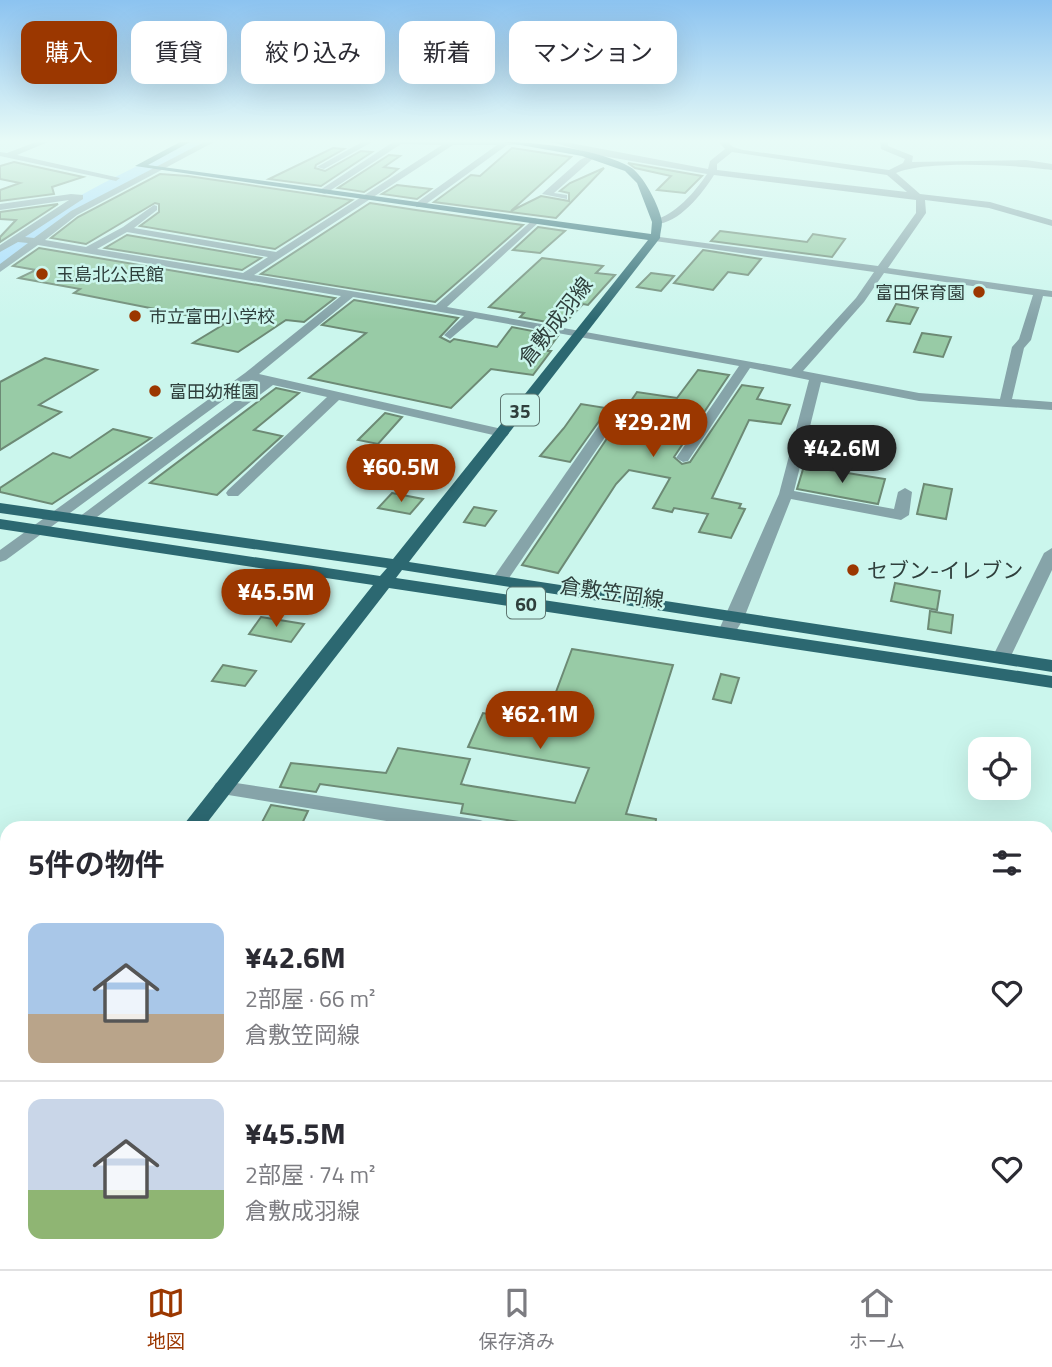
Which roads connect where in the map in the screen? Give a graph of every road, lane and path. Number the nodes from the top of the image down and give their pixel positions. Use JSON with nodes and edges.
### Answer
{"nodes":[{"id":1,"x":43,"y":201,"type":"edge"},
{"id":2,"x":74,"y":201,"type":"edge"},
{"id":3,"x":95,"y":201,"type":"edge"},
{"id":4,"x":361,"y":201,"type":"edge"},
{"id":5,"x":390,"y":201,"type":"edge"},
{"id":6,"x":424,"y":201,"type":"edge"},
{"id":7,"x":648,"y":201,"type":"edge"},
{"id":8,"x":687,"y":201,"type":"edge"},
{"id":9,"x":920,"y":201,"type":"edge"},
{"id":10,"x":952,"y":201,"type":"edge"},
{"id":11,"x":419,"y":205,"type":"junction"},
{"id":12,"x":0,"y":207,"type":"edge"},
{"id":13,"x":154,"y":208,"type":"dead end"},
{"id":14,"x":535,"y":221,"type":"junction"},
{"id":15,"x":657,"y":222,"type":"junction"},
{"id":16,"x":1052,"y":223,"type":"edge"},
{"id":17,"x":126,"y":229,"type":"junction"},
{"id":18,"x":15,"y":238,"type":"junction"},
{"id":19,"x":655,"y":238,"type":"junction"},
{"id":20,"x":35,"y":242,"type":"junction"},
{"id":21,"x":0,"y":249,"type":"edge"},
{"id":22,"x":87,"y":250,"type":"junction"},
{"id":23,"x":278,"y":255,"type":"junction"},
{"id":24,"x":146,"y":260,"type":"junction"},
{"id":25,"x":262,"y":265,"type":"junction"},
{"id":26,"x":0,"y":269,"type":"edge"},
{"id":27,"x":881,"y":269,"type":"junction"},
{"id":28,"x":245,"y":276,"type":"junction"},
{"id":29,"x":1046,"y":293,"type":"edge"},
{"id":30,"x":351,"y":294,"type":"junction"},
{"id":31,"x":438,"y":309,"type":"junction"},
{"id":32,"x":472,"y":315,"type":"junction"},
{"id":33,"x":580,"y":332,"type":"junction"},
{"id":34,"x":450,"y":335,"type":"dead end"},
{"id":35,"x":747,"y":363,"type":"junction"},
{"id":36,"x":795,"y":372,"type":"junction"},
{"id":37,"x":249,"y":376,"type":"junction"},
{"id":38,"x":816,"y":377,"type":"junction"},
{"id":39,"x":270,"y":381,"type":"junction"},
{"id":40,"x":336,"y":396,"type":"junction"},
{"id":41,"x":1011,"y":403,"type":"junction"},
{"id":42,"x":1052,"y":404,"type":"edge"},
{"id":43,"x":607,"y":424,"type":"dead end"},
{"id":44,"x":502,"y":433,"type":"junction"},
{"id":45,"x":683,"y":458,"type":"dead end"},
{"id":46,"x":905,"y":492,"type":"dead end"},
{"id":47,"x":233,"y":493,"type":"dead end"},
{"id":48,"x":786,"y":494,"type":"junction"},
{"id":49,"x":0,"y":508,"type":"edge"},
{"id":50,"x":56,"y":517,"type":"junction"},
{"id":51,"x":84,"y":520,"type":"junction"},
{"id":52,"x":0,"y":524,"type":"edge"},
{"id":53,"x":40,"y":530,"type":"junction"},
{"id":54,"x":1052,"y":552,"type":"edge"},
{"id":55,"x":0,"y":558,"type":"edge"},
{"id":56,"x":399,"y":565,"type":"junction"},
{"id":57,"x":499,"y":581,"type":"junction"},
{"id":58,"x":384,"y":583,"type":"junction"},
{"id":59,"x":731,"y":625,"type":"junction"},
{"id":60,"x":1002,"y":658,"type":"junction"},
{"id":61,"x":1052,"y":666,"type":"edge"},
{"id":62,"x":1052,"y":682,"type":"edge"},
{"id":63,"x":223,"y":788,"type":"junction"},
{"id":64,"x":197,"y":821,"type":"edge"},
{"id":65,"x":435,"y":821,"type":"edge"}],
"edges":[{"from":1,"to":12,"type":"street"},
{"from":2,"to":18,"type":"street"},
{"from":3,"to":20,"type":"street"},
{"from":4,"to":23,"type":"street"},
{"from":5,"to":11,"type":"main road"},
{"from":6,"to":11,"type":"street"},
{"from":7,"to":15,"type":"main road"},
{"from":8,"to":15,"type":"street"},
{"from":9,"to":27,"type":"street"},
{"from":10,"to":16,"type":"street"},
{"from":11,"to":14,"type":"main road"},
{"from":13,"to":17,"type":"street"},
{"from":14,"to":19,"type":"main road"},
{"from":14,"to":31,"type":"street"},
{"from":15,"to":19,"type":"main road"},
{"from":17,"to":22,"type":"street"},
{"from":17,"to":23,"type":"street"},
{"from":18,"to":20,"type":"street"},
{"from":18,"to":21,"type":"street"},
{"from":19,"to":27,"type":"street"},
{"from":19,"to":33,"type":"main road","name":"倉敷成羽線","number":"35"},
{"from":20,"to":22,"type":"street"},
{"from":20,"to":26,"type":"street"},
{"from":22,"to":24,"type":"street"},
{"from":23,"to":25,"type":"street"},
{"from":24,"to":25,"type":"street"},
{"from":24,"to":28,"type":"street"},
{"from":25,"to":28,"type":"street"},
{"from":27,"to":29,"type":"street"},
{"from":27,"to":36,"type":"street"},
{"from":28,"to":30,"type":"street"},
{"from":29,"to":41,"type":"street"},
{"from":30,"to":31,"type":"street"},
{"from":30,"to":37,"type":"street"},
{"from":31,"to":32,"type":"street"},
{"from":32,"to":33,"type":"street"},
{"from":32,"to":34,"type":"street"},
{"from":33,"to":35,"type":"street"},
{"from":33,"to":44,"type":"main road","name":"倉敷成羽線","number":"35"},
{"from":35,"to":36,"type":"street"},
{"from":35,"to":45,"type":"street"},
{"from":36,"to":38,"type":"street"},
{"from":37,"to":39,"type":"street"},
{"from":37,"to":50,"type":"street"},
{"from":38,"to":41,"type":"street"},
{"from":38,"to":48,"type":"street"},
{"from":39,"to":40,"type":"street"},
{"from":39,"to":51,"type":"street"},
{"from":40,"to":44,"type":"street"},
{"from":40,"to":47,"type":"street"},
{"from":41,"to":42,"type":"street"},
{"from":43,"to":57,"type":"street"},
{"from":44,"to":56,"type":"main road","name":"倉敷成羽線","number":"35"},
{"from":46,"to":48,"type":"street"},
{"from":48,"to":59,"type":"street"},
{"from":49,"to":50,"type":"main road","name":"倉敷笠岡線","number":"60"},
{"from":50,"to":51,"type":"main road","name":"倉敷笠岡線","number":"60"},
{"from":50,"to":53,"type":"street"},
{"from":51,"to":56,"type":"main road","name":"倉敷笠岡線","number":"60"},
{"from":52,"to":53,"type":"main road","name":"倉敷笠岡線","number":"60"},
{"from":53,"to":55,"type":"street"},
{"from":53,"to":58,"type":"main road","name":"倉敷笠岡線","number":"60"},
{"from":54,"to":60,"type":"street"},
{"from":56,"to":57,"type":"main road","name":"倉敷笠岡線","number":"60"},
{"from":56,"to":58,"type":"main road","name":"倉敷成羽線","number":"35"},
{"from":57,"to":59,"type":"main road","name":"倉敷笠岡線","number":"60"},
{"from":58,"to":59,"type":"main road","name":"倉敷笠岡線","number":"60"},
{"from":58,"to":63,"type":"main road","name":"倉敷成羽線","number":"35"},
{"from":59,"to":60,"type":"main road","name":"倉敷笠岡線","number":"60"},
{"from":59,"to":62,"type":"main road","name":"倉敷笠岡線","number":"60"},
{"from":60,"to":61,"type":"main road","name":"倉敷笠岡線","number":"60"},
{"from":63,"to":64,"type":"main road","name":"倉敷成羽線","number":"35"},
{"from":63,"to":65,"type":"street"}]}
